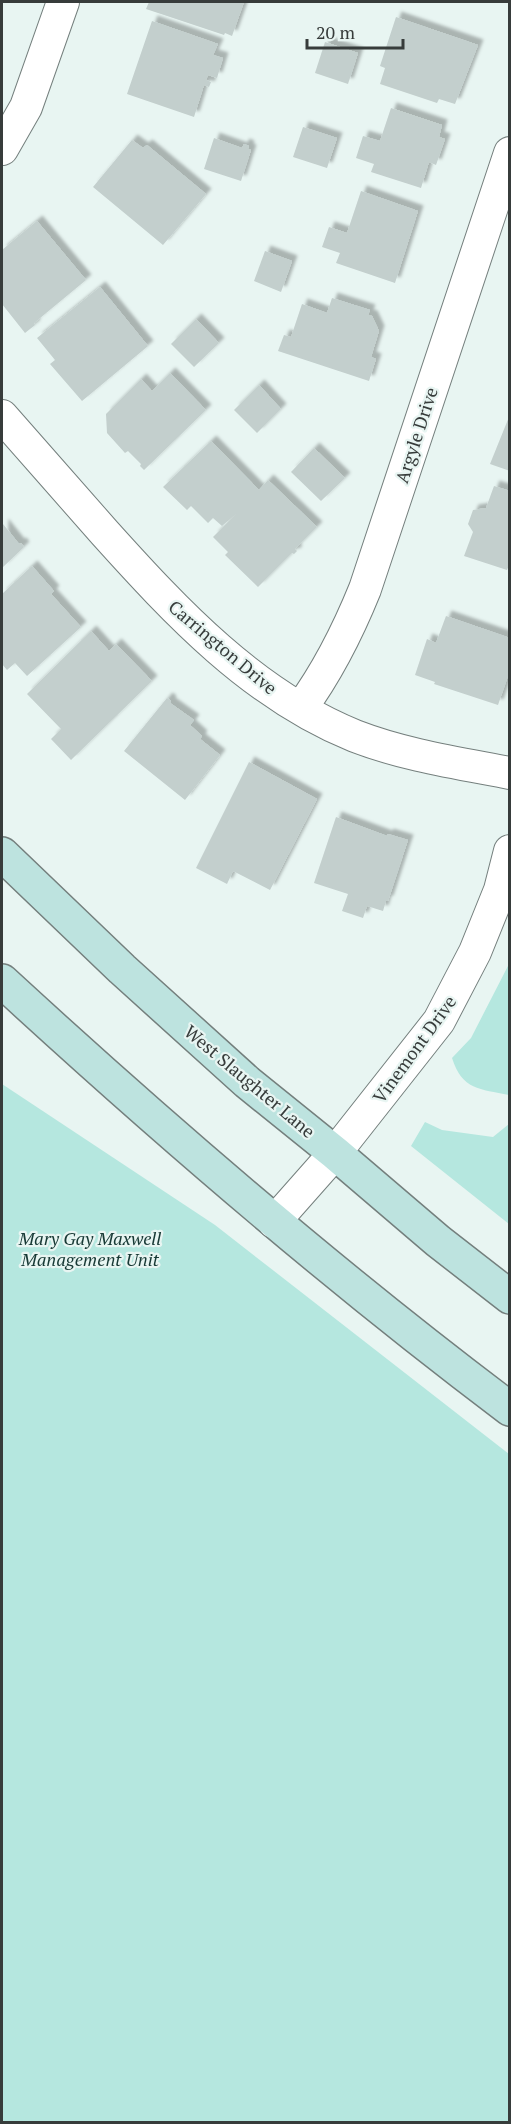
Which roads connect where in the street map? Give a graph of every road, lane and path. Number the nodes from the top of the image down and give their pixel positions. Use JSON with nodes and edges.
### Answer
{"nodes":[{"id":1,"x":63,"y":2,"type":"edge"},
{"id":2,"x":2,"y":149,"type":"edge"},
{"id":3,"x":510,"y":153,"type":"edge"},
{"id":4,"x":2,"y":416,"type":"edge"},
{"id":5,"x":301,"y":708,"type":"junction"},
{"id":6,"x":510,"y":773,"type":"edge"},
{"id":7,"x":510,"y":851,"type":"edge"},
{"id":8,"x":2,"y":854,"type":"edge"},
{"id":9,"x":2,"y":981,"type":"edge"},
{"id":10,"x":335,"y":1153,"type":"junction"},
{"id":11,"x":274,"y":1222,"type":"junction"},
{"id":12,"x":510,"y":1297,"type":"edge"},
{"id":13,"x":510,"y":1409,"type":"edge"}],
"edges":[{"from":1,"to":2,"type":"street"},
{"from":3,"to":5,"type":"street","name":"Argyle Drive"},
{"from":4,"to":5,"type":"street","name":"Carrington Drive"},
{"from":5,"to":6,"type":"street","name":"Carrington Drive"},
{"from":7,"to":10,"type":"street","name":"Vinemont Drive"},
{"from":8,"to":10,"type":"main road","name":"West Slaughter Lane"},
{"from":9,"to":11,"type":"main road"},
{"from":10,"to":11,"type":"street","name":"Vinemont Drive"},
{"from":10,"to":12,"type":"main road","name":"West Slaughter Lane"},
{"from":11,"to":13,"type":"main road"}]}
